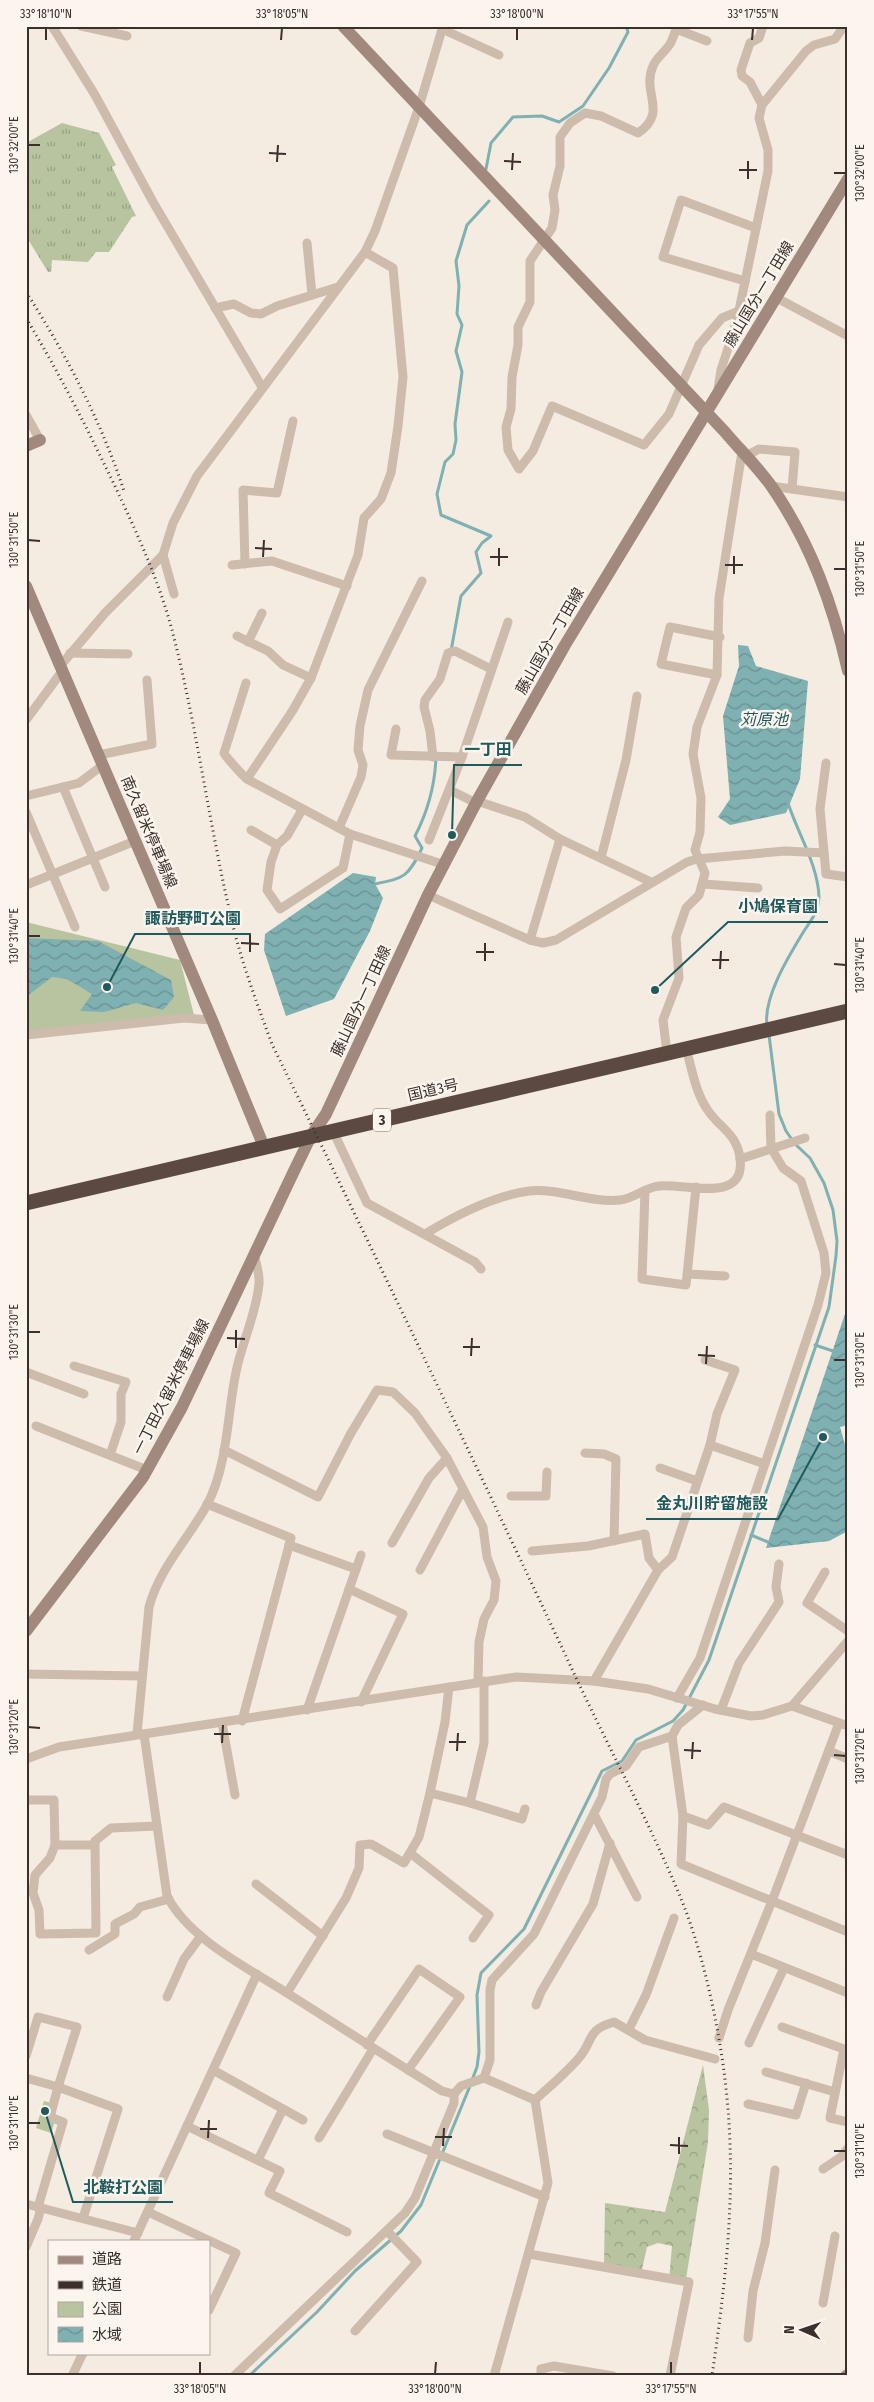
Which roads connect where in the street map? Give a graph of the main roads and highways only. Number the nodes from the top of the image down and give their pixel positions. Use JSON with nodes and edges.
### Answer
{"nodes":[{"id":1,"x":344,"y":26,"type":"edge"},
{"id":2,"x":848,"y":179,"type":"edge"},
{"id":3,"x":706,"y":412,"type":"junction"},
{"id":4,"x":40,"y":440,"type":"road end"},
{"id":5,"x":26,"y":446,"type":"edge"},
{"id":6,"x":26,"y":586,"type":"edge"},
{"id":7,"x":844,"y":635,"type":"edge"},
{"id":8,"x":848,"y":671,"type":"edge"},
{"id":9,"x":848,"y":1011,"type":"edge"},
{"id":10,"x":311,"y":1136,"type":"junction"},
{"id":11,"x":264,"y":1147,"type":"junction"},
{"id":12,"x":26,"y":1203,"type":"edge"},
{"id":13,"x":26,"y":1631,"type":"edge"}],
"edges":[{"from":1,"to":3,"type":"main road"},
{"from":2,"to":3,"type":"main road","name":"藤山国分一丁田線"},
{"from":3,"to":7,"type":"main road"},
{"from":3,"to":10,"type":"main road","name":"藤山国分一丁田線"},
{"from":4,"to":5,"type":"main road"},
{"from":6,"to":11,"type":"main road","name":"南久留米停車場線"},
{"from":7,"to":8,"type":"main road"},
{"from":9,"to":10,"type":"highway","name":"国道3号","number":"3"},
{"from":10,"to":11,"type":"highway","name":"国道3号","number":"3"},
{"from":10,"to":13,"type":"main road","name":"一丁田久留米停車場線"},
{"from":11,"to":12,"type":"highway","name":"国道3号","number":"3"}]}
